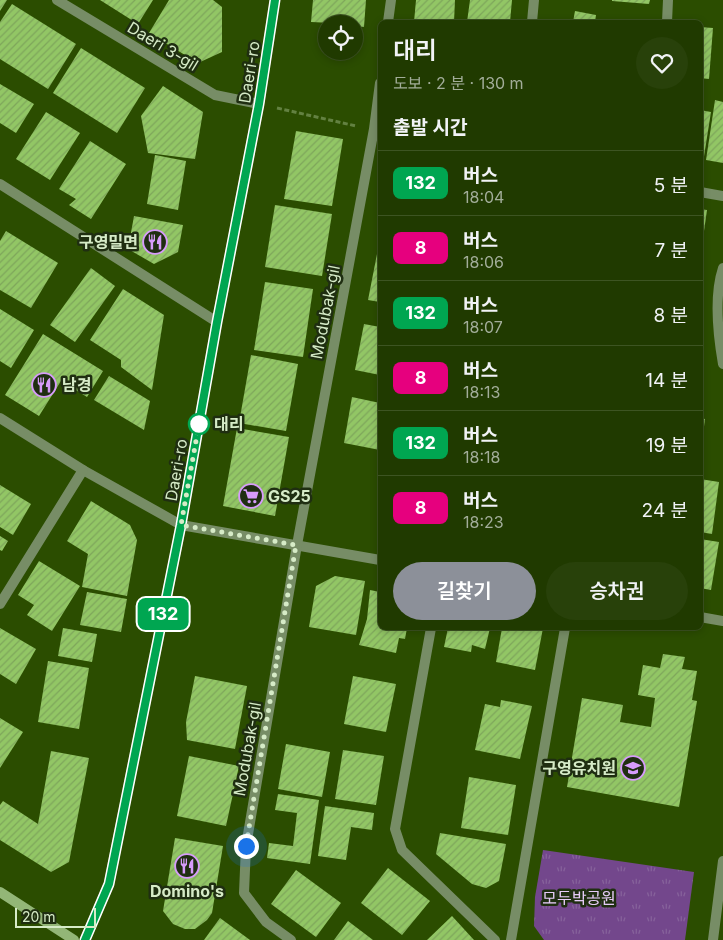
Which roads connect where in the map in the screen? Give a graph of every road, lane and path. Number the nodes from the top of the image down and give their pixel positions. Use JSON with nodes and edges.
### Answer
{"nodes":[{"id":1,"x":57,"y":0,"type":"edge"},
{"id":2,"x":275,"y":0,"type":"edge"},
{"id":3,"x":391,"y":0,"type":"edge"},
{"id":4,"x":534,"y":0,"type":"edge"},
{"id":5,"x":668,"y":0,"type":"edge"},
{"id":6,"x":388,"y":20,"type":"edge"},
{"id":7,"x":532,"y":20,"type":"edge"},
{"id":8,"x":667,"y":20,"type":"edge"},
{"id":9,"x":259,"y":104,"type":"junction"},
{"id":10,"x":378,"y":114,"type":"edge"},
{"id":11,"x":377,"y":130,"type":"edge"},
{"id":12,"x":0,"y":184,"type":"edge"},
{"id":13,"x":703,"y":193,"type":"edge"},
{"id":14,"x":723,"y":196,"type":"edge"},
{"id":15,"x":723,"y":268,"type":"edge"},
{"id":16,"x":217,"y":322,"type":"junction"},
{"id":17,"x":723,"y":364,"type":"edge"},
{"id":18,"x":0,"y":418,"type":"edge"},
{"id":19,"x":83,"y":470,"type":"junction"},
{"id":20,"x":181,"y":525,"type":"junction"},
{"id":21,"x":296,"y":545,"type":"junction"},
{"id":22,"x":378,"y":560,"type":"edge"},
{"id":23,"x":0,"y":604,"type":"edge"},
{"id":24,"x":703,"y":617,"type":"edge"},
{"id":25,"x":723,"y":621,"type":"edge"},
{"id":26,"x":431,"y":630,"type":"edge"},
{"id":27,"x":565,"y":630,"type":"edge"},
{"id":28,"x":723,"y":861,"type":"edge"},
{"id":29,"x":0,"y":892,"type":"edge"},
{"id":30,"x":74,"y":940,"type":"edge"},
{"id":31,"x":85,"y":940,"type":"edge"},
{"id":32,"x":291,"y":940,"type":"edge"},
{"id":33,"x":495,"y":940,"type":"edge"},
{"id":34,"x":511,"y":940,"type":"edge"},
{"id":35,"x":713,"y":940,"type":"edge"}],
"edges":[{"from":1,"to":9,"type":"street","name":"Daeri 3-gil"},
{"from":2,"to":9,"type":"main road","name":"Daeri-ro"},
{"from":3,"to":6,"type":"street"},
{"from":4,"to":7,"type":"street"},
{"from":5,"to":8,"type":"street"},
{"from":9,"to":11,"type":"path"},
{"from":9,"to":16,"type":"main road","name":"Daeri-ro"},
{"from":10,"to":11,"type":"street","name":"Modubak-gil"},
{"from":11,"to":21,"type":"street","name":"Modubak-gil"},
{"from":12,"to":16,"type":"street"},
{"from":13,"to":14,"type":"street"},
{"from":15,"to":17,"type":"street"},
{"from":16,"to":20,"type":"main road","name":"Daeri-ro"},
{"from":18,"to":19,"type":"street"},
{"from":19,"to":20,"type":"street"},
{"from":19,"to":23,"type":"street"},
{"from":20,"to":21,"type":"street"},
{"from":20,"to":31,"type":"main road","name":"Daeri-ro"},
{"from":21,"to":22,"type":"street"},
{"from":21,"to":32,"type":"street","name":"Modubak-gil"},
{"from":24,"to":25,"type":"street"},
{"from":26,"to":33,"type":"street"},
{"from":27,"to":34,"type":"street"},
{"from":28,"to":35,"type":"street"},
{"from":29,"to":30,"type":"main road"}]}
